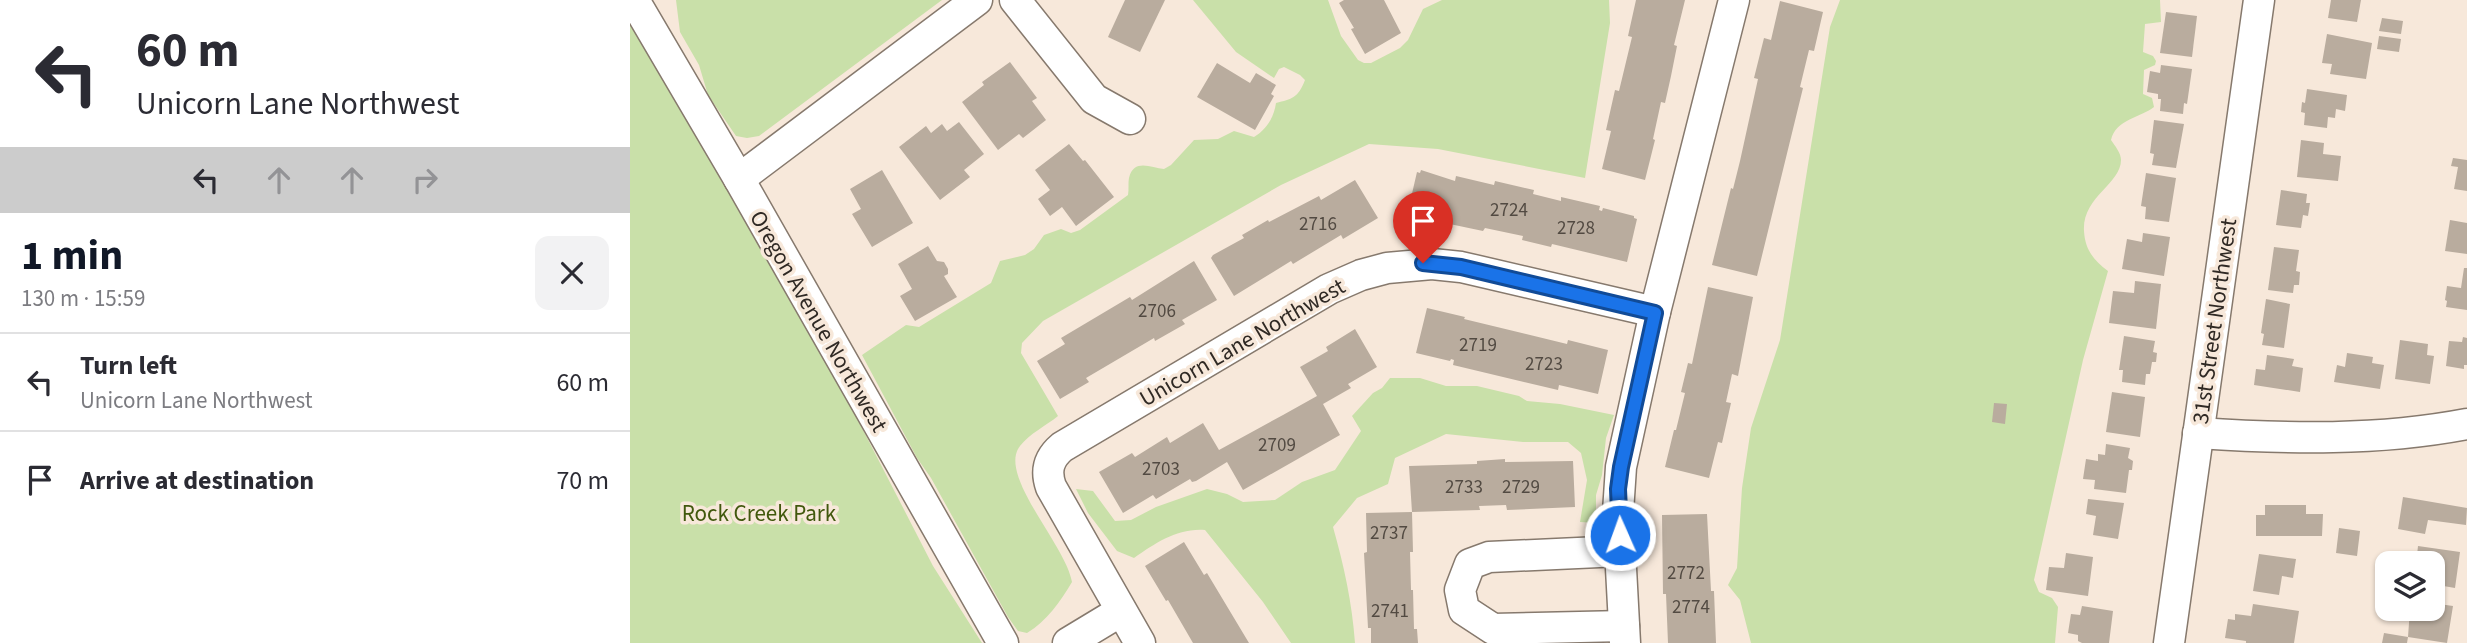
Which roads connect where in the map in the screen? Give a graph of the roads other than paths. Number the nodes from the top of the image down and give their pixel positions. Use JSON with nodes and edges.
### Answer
{"nodes":[{"id":1,"x":634,"y":0,"type":"edge"},
{"id":2,"x":977,"y":0,"type":"edge"},
{"id":3,"x":1015,"y":0,"type":"edge"},
{"id":4,"x":1734,"y":0,"type":"edge"},
{"id":5,"x":2259,"y":0,"type":"edge"},
{"id":6,"x":1130,"y":119,"type":"dead end"},
{"id":7,"x":739,"y":179,"type":"junction"},
{"id":8,"x":1655,"y":313,"type":"junction"},
{"id":9,"x":2467,"y":424,"type":"edge"},
{"id":10,"x":2198,"y":433,"type":"junction"},
{"id":11,"x":1620,"y":551,"type":"junction"},
{"id":12,"x":1121,"y":611,"type":"junction"},
{"id":13,"x":1625,"y":635,"type":"edge"},
{"id":14,"x":1003,"y":643,"type":"edge"},
{"id":15,"x":1068,"y":643,"type":"edge"},
{"id":16,"x":1140,"y":643,"type":"edge"},
{"id":17,"x":2169,"y":643,"type":"edge"}],
"edges":[{"from":1,"to":7,"type":"street","name":"Oregon Avenue Northwest"},
{"from":2,"to":7,"type":"street"},
{"from":3,"to":6,"type":"street"},
{"from":4,"to":8,"type":"street"},
{"from":5,"to":10,"type":"street","name":"31st Street Northwest"},
{"from":7,"to":14,"type":"street","name":"Oregon Avenue Northwest"},
{"from":8,"to":11,"type":"street"},
{"from":8,"to":12,"type":"street","name":"Unicorn Lane Northwest"},
{"from":9,"to":10,"type":"street"},
{"from":10,"to":17,"type":"street","name":"31st Street Northwest"},
{"from":11,"to":13,"type":"street"},
{"from":11,"to":13,"type":"street"},
{"from":12,"to":15,"type":"street"},
{"from":12,"to":16,"type":"street","name":"Unicorn Lane Northwest"}]}
